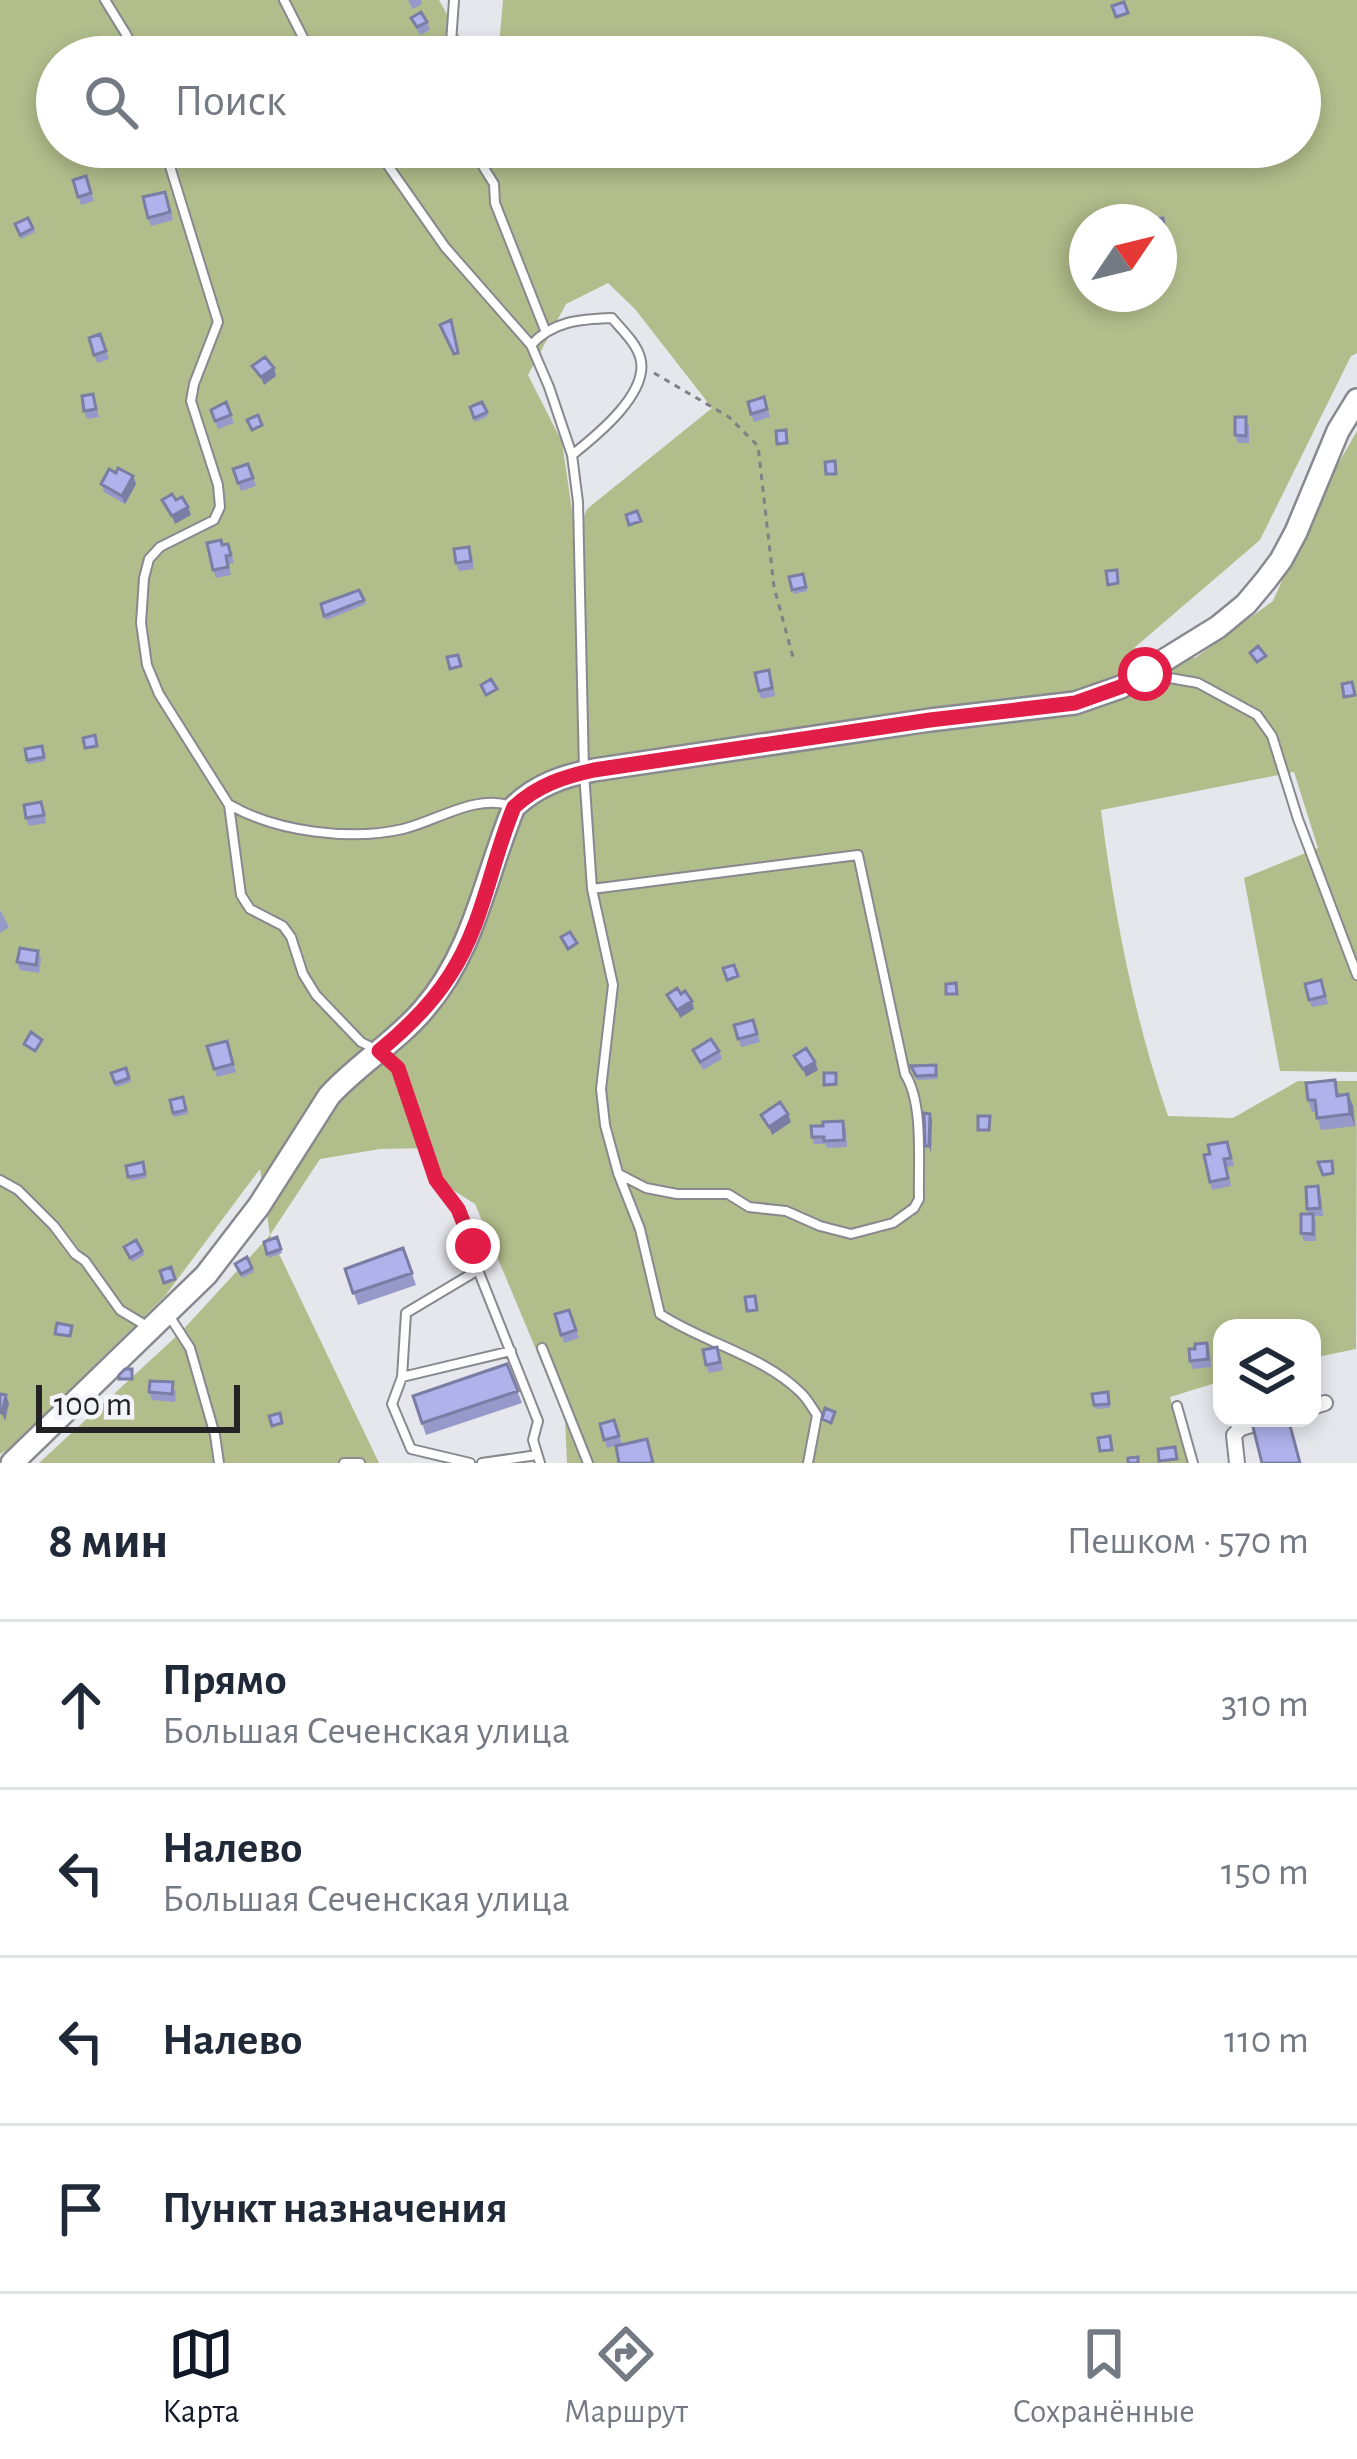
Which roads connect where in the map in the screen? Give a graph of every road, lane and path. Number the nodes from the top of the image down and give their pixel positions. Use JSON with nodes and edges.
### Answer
{"nodes":[{"id":1,"x":105,"y":0,"type":"edge"},
{"id":2,"x":284,"y":0,"type":"edge"},
{"id":3,"x":454,"y":0,"type":"edge"},
{"id":4,"x":127,"y":36,"type":"edge"},
{"id":5,"x":302,"y":36,"type":"edge"},
{"id":6,"x":451,"y":36,"type":"edge"},
{"id":7,"x":170,"y":168,"type":"edge"},
{"id":8,"x":390,"y":168,"type":"edge"},
{"id":9,"x":484,"y":168,"type":"edge"},
{"id":10,"x":544,"y":330,"type":"junction"},
{"id":11,"x":531,"y":345,"type":"junction"},
{"id":12,"x":642,"y":366,"type":"junction"},
{"id":13,"x":1357,"y":400,"type":"edge"},
{"id":14,"x":572,"y":455,"type":"junction"},
{"id":15,"x":794,"y":661,"type":"dead end"},
{"id":16,"x":1145,"y":674,"type":"junction"},
{"id":17,"x":584,"y":772,"type":"junction"},
{"id":18,"x":229,"y":805,"type":"junction"},
{"id":19,"x":514,"y":807,"type":"junction"},
{"id":20,"x":592,"y":889,"type":"junction"},
{"id":21,"x":1357,"y":974,"type":"edge"},
{"id":22,"x":379,"y":1051,"type":"junction"},
{"id":23,"x":618,"y":1173,"type":"junction"},
{"id":24,"x":0,"y":1180,"type":"edge"},
{"id":25,"x":478,"y":1270,"type":"junction"},
{"id":26,"x":159,"y":1321,"type":"junction"},
{"id":27,"x":542,"y":1348,"type":"dead end"},
{"id":28,"x":511,"y":1351,"type":"junction"},
{"id":29,"x":402,"y":1377,"type":"junction"},
{"id":30,"x":1177,"y":1406,"type":"dead end"},
{"id":31,"x":1244,"y":1427,"type":"edge"},
{"id":32,"x":539,"y":1459,"type":"edge"},
{"id":33,"x":12,"y":1463,"type":"edge"},
{"id":34,"x":219,"y":1463,"type":"edge"},
{"id":35,"x":344,"y":1463,"type":"edge"},
{"id":36,"x":360,"y":1463,"type":"edge"},
{"id":37,"x":470,"y":1463,"type":"edge"},
{"id":38,"x":482,"y":1463,"type":"edge"},
{"id":39,"x":588,"y":1463,"type":"edge"},
{"id":40,"x":808,"y":1463,"type":"edge"},
{"id":41,"x":1193,"y":1463,"type":"edge"},
{"id":42,"x":1238,"y":1463,"type":"edge"}],
"edges":[{"from":1,"to":4,"type":"lane"},
{"from":2,"to":5,"type":"lane"},
{"from":3,"to":6,"type":"lane"},
{"from":7,"to":18,"type":"lane"},
{"from":8,"to":11,"type":"lane"},
{"from":9,"to":10,"type":"lane"},
{"from":10,"to":11,"type":"lane"},
{"from":10,"to":12,"type":"lane"},
{"from":11,"to":14,"type":"lane"},
{"from":12,"to":14,"type":"lane"},
{"from":12,"to":15,"type":"path"},
{"from":13,"to":16,"type":"street"},
{"from":14,"to":17,"type":"lane"},
{"from":16,"to":17,"type":"street"},
{"from":16,"to":21,"type":"lane"},
{"from":17,"to":19,"type":"street"},
{"from":17,"to":20,"type":"lane"},
{"from":18,"to":19,"type":"lane"},
{"from":18,"to":22,"type":"lane"},
{"from":19,"to":22,"type":"street"},
{"from":20,"to":23,"type":"lane"},
{"from":20,"to":23,"type":"lane"},
{"from":22,"to":25,"type":"lane"},
{"from":22,"to":26,"type":"street"},
{"from":23,"to":40,"type":"lane"},
{"from":24,"to":26,"type":"lane"},
{"from":25,"to":28,"type":"lane"},
{"from":25,"to":29,"type":"lane"},
{"from":26,"to":33,"type":"street"},
{"from":26,"to":34,"type":"lane"},
{"from":27,"to":39,"type":"lane"},
{"from":28,"to":29,"type":"lane"},
{"from":28,"to":32,"type":"lane"},
{"from":29,"to":37,"type":"lane"},
{"from":30,"to":41,"type":"lane"},
{"from":31,"to":42,"type":"street"},
{"from":32,"to":38,"type":"lane"},
{"from":35,"to":36,"type":"lane"}]}
